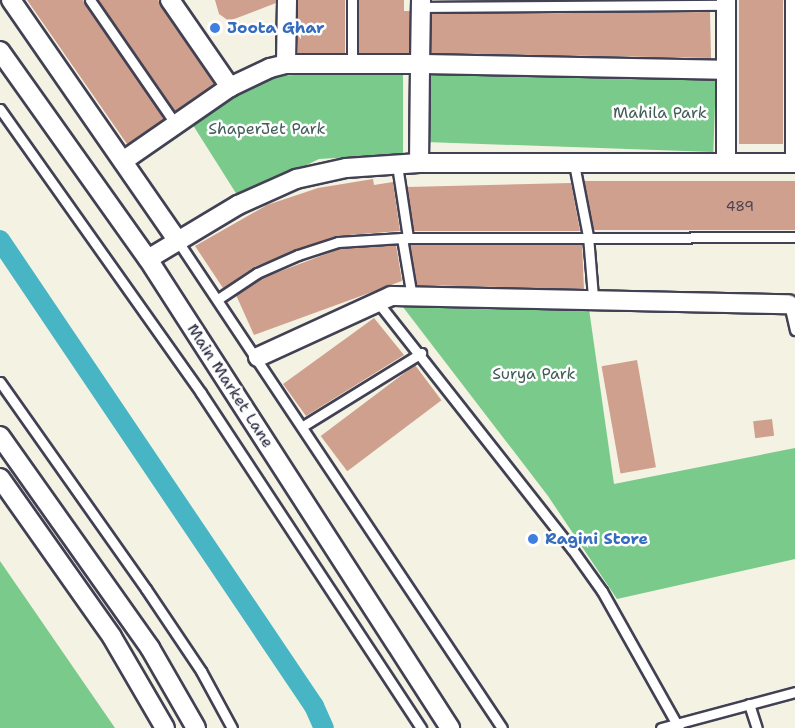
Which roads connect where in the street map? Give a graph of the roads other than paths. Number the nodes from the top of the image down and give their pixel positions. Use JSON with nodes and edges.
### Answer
{"nodes":[{"id":1,"x":11,"y":0,"type":"edge"},
{"id":2,"x":90,"y":0,"type":"edge"},
{"id":3,"x":170,"y":0,"type":"edge"},
{"id":4,"x":287,"y":0,"type":"edge"},
{"id":5,"x":352,"y":0,"type":"edge"},
{"id":6,"x":790,"y":0,"type":"edge"},
{"id":7,"x":726,"y":2,"type":"edge"},
{"id":8,"x":420,"y":3,"type":"edge"},
{"id":9,"x":0,"y":51,"type":"edge"},
{"id":10,"x":286,"y":64,"type":"junction"},
{"id":11,"x":352,"y":64,"type":"junction"},
{"id":12,"x":420,"y":64,"type":"junction"},
{"id":13,"x":726,"y":70,"type":"junction"},
{"id":14,"x":230,"y":87,"type":"junction"},
{"id":15,"x":0,"y":109,"type":"edge"},
{"id":16,"x":177,"y":126,"type":"junction"},
{"id":17,"x":123,"y":161,"type":"junction"},
{"id":18,"x":726,"y":162,"type":"junction"},
{"id":19,"x":419,"y":163,"type":"junction"},
{"id":20,"x":793,"y":163,"type":"edge"},
{"id":21,"x":574,"y":164,"type":"junction"},
{"id":22,"x":396,"y":165,"type":"junction"},
{"id":23,"x":588,"y":236,"type":"junction"},
{"id":24,"x":795,"y":237,"type":"edge"},
{"id":25,"x":405,"y":238,"type":"junction"},
{"id":26,"x":177,"y":240,"type":"junction"},
{"id":27,"x":148,"y":259,"type":"junction"},
{"id":28,"x":412,"y":297,"type":"junction"},
{"id":29,"x":592,"y":297,"type":"junction"},
{"id":30,"x":218,"y":299,"type":"junction"},
{"id":31,"x":376,"y":300,"type":"junction"},
{"id":32,"x":792,"y":304,"type":"edge"},
{"id":33,"x":795,"y":330,"type":"edge"},
{"id":34,"x":421,"y":353,"type":"junction"},
{"id":35,"x":258,"y":357,"type":"junction"},
{"id":36,"x":0,"y":382,"type":"edge"},
{"id":37,"x":303,"y":426,"type":"junction"},
{"id":38,"x":0,"y":436,"type":"edge"},
{"id":39,"x":0,"y":478,"type":"edge"},
{"id":40,"x":795,"y":693,"type":"edge"},
{"id":41,"x":749,"y":704,"type":"junction"},
{"id":42,"x":678,"y":725,"type":"edge"},
{"id":43,"x":165,"y":728,"type":"edge"},
{"id":44,"x":196,"y":728,"type":"edge"},
{"id":45,"x":232,"y":728,"type":"edge"},
{"id":46,"x":421,"y":728,"type":"edge"},
{"id":47,"x":450,"y":728,"type":"edge"},
{"id":48,"x":502,"y":728,"type":"edge"},
{"id":49,"x":661,"y":728,"type":"edge"},
{"id":50,"x":757,"y":728,"type":"edge"}],
"edges":[{"from":1,"to":17,"type":"street"},
{"from":2,"to":16,"type":"lane"},
{"from":3,"to":14,"type":"street"},
{"from":4,"to":10,"type":"street"},
{"from":5,"to":11,"type":"lane"},
{"from":6,"to":20,"type":"lane"},
{"from":7,"to":8,"type":"lane"},
{"from":7,"to":13,"type":"street"},
{"from":8,"to":12,"type":"street"},
{"from":9,"to":27,"type":"street","name":"Main Market Lane"},
{"from":10,"to":11,"type":"street"},
{"from":10,"to":14,"type":"street"},
{"from":11,"to":12,"type":"street"},
{"from":12,"to":13,"type":"street"},
{"from":12,"to":19,"type":"street"},
{"from":13,"to":18,"type":"street"},
{"from":14,"to":16,"type":"street"},
{"from":15,"to":46,"type":"lane"},
{"from":16,"to":17,"type":"street"},
{"from":17,"to":26,"type":"street"},
{"from":18,"to":20,"type":"street"},
{"from":18,"to":21,"type":"street"},
{"from":19,"to":21,"type":"street"},
{"from":19,"to":22,"type":"street"},
{"from":21,"to":23,"type":"lane"},
{"from":22,"to":25,"type":"lane"},
{"from":22,"to":26,"type":"street"},
{"from":23,"to":24,"type":"lane"},
{"from":23,"to":25,"type":"lane"},
{"from":23,"to":29,"type":"lane"},
{"from":25,"to":28,"type":"lane"},
{"from":25,"to":30,"type":"lane"},
{"from":26,"to":27,"type":"street"},
{"from":26,"to":30,"type":"lane"},
{"from":27,"to":47,"type":"street","name":"Main Market Lane"},
{"from":28,"to":29,"type":"street"},
{"from":28,"to":31,"type":"street"},
{"from":29,"to":32,"type":"street"},
{"from":30,"to":35,"type":"lane"},
{"from":31,"to":34,"type":"lane"},
{"from":31,"to":35,"type":"street"},
{"from":32,"to":33,"type":"lane"},
{"from":34,"to":37,"type":"lane"},
{"from":34,"to":42,"type":"lane"},
{"from":35,"to":37,"type":"lane"},
{"from":36,"to":45,"type":"lane"},
{"from":37,"to":48,"type":"lane"},
{"from":38,"to":44,"type":"street"},
{"from":39,"to":43,"type":"street"},
{"from":40,"to":41,"type":"lane"},
{"from":41,"to":42,"type":"lane"},
{"from":41,"to":50,"type":"lane"},
{"from":42,"to":49,"type":"lane"}]}
